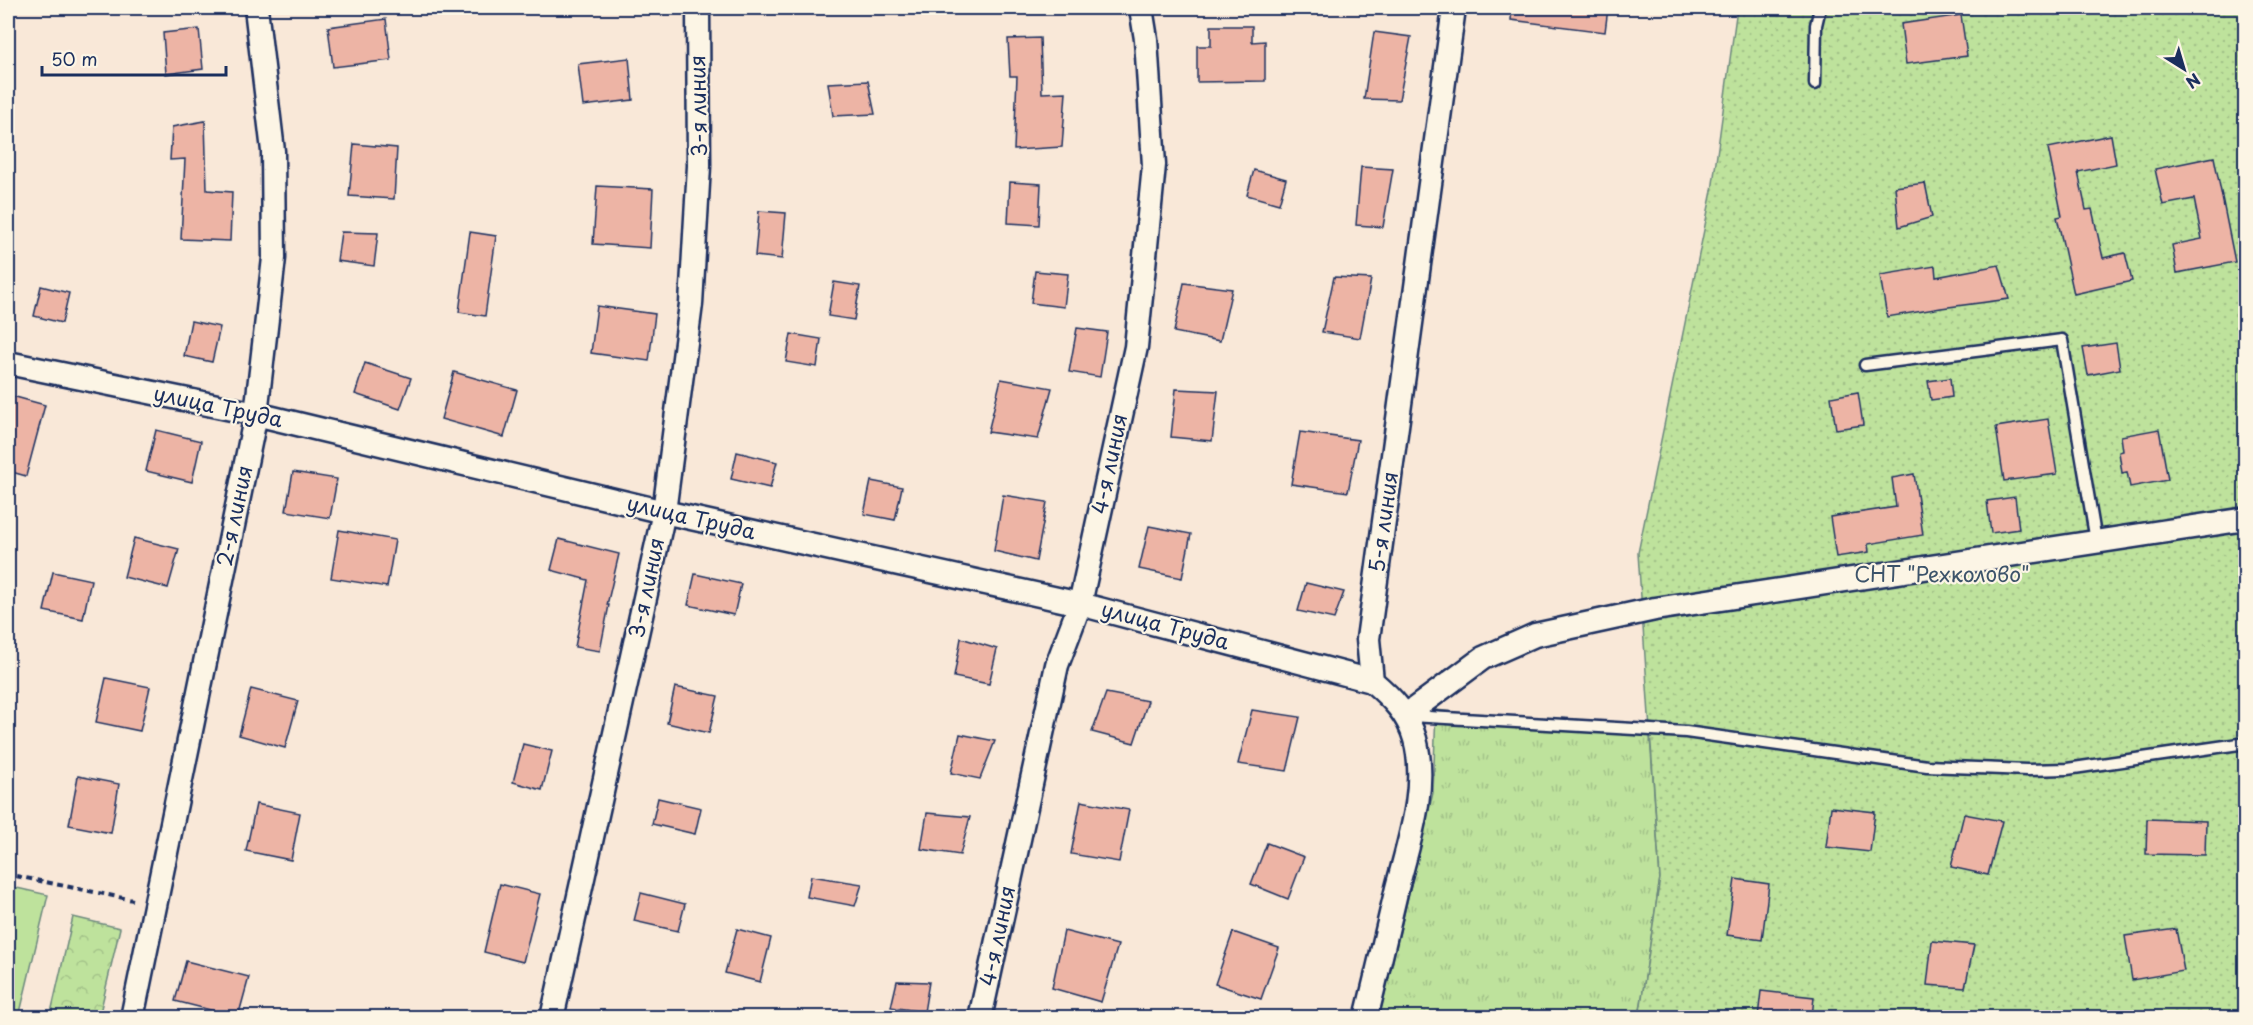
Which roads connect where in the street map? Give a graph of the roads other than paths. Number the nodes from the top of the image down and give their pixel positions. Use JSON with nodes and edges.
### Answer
{"nodes":[{"id":1,"x":256,"y":8,"type":"edge"},
{"id":2,"x":698,"y":8,"type":"edge"},
{"id":3,"x":1141,"y":8,"type":"edge"},
{"id":4,"x":1454,"y":8,"type":"edge"},
{"id":5,"x":1820,"y":8,"type":"edge"},
{"id":6,"x":1815,"y":84,"type":"dead end"},
{"id":7,"x":8,"y":363,"type":"edge"},
{"id":8,"x":1865,"y":365,"type":"dead end"},
{"id":9,"x":256,"y":414,"type":"junction"},
{"id":10,"x":664,"y":512,"type":"junction"},
{"id":11,"x":2246,"y":519,"type":"edge"},
{"id":12,"x":2096,"y":541,"type":"junction"},
{"id":13,"x":1080,"y":604,"type":"junction"},
{"id":14,"x":1372,"y":681,"type":"junction"},
{"id":15,"x":1406,"y":716,"type":"junction"},
{"id":16,"x":2246,"y":742,"type":"edge"},
{"id":17,"x":132,"y":1017,"type":"edge"},
{"id":18,"x":552,"y":1017,"type":"edge"},
{"id":19,"x":980,"y":1017,"type":"edge"},
{"id":20,"x":1366,"y":1017,"type":"edge"}],
"edges":[{"from":1,"to":9,"type":"street","name":"2-я линия"},
{"from":2,"to":10,"type":"street","name":"3-я линия"},
{"from":3,"to":13,"type":"street","name":"4-я линия"},
{"from":4,"to":14,"type":"street","name":"5-я линия"},
{"from":5,"to":6,"type":"lane"},
{"from":7,"to":9,"type":"street","name":"улица Труда"},
{"from":8,"to":12,"type":"lane"},
{"from":9,"to":10,"type":"street","name":"улица Труда"},
{"from":9,"to":17,"type":"street","name":"2-я линия"},
{"from":10,"to":13,"type":"street","name":"улица Труда"},
{"from":10,"to":18,"type":"street","name":"3-я линия"},
{"from":11,"to":12,"type":"street"},
{"from":12,"to":15,"type":"street"},
{"from":13,"to":14,"type":"street","name":"улица Труда"},
{"from":13,"to":19,"type":"street","name":"4-я линия"},
{"from":14,"to":15,"type":"street"},
{"from":15,"to":16,"type":"lane"},
{"from":15,"to":20,"type":"street"}]}
